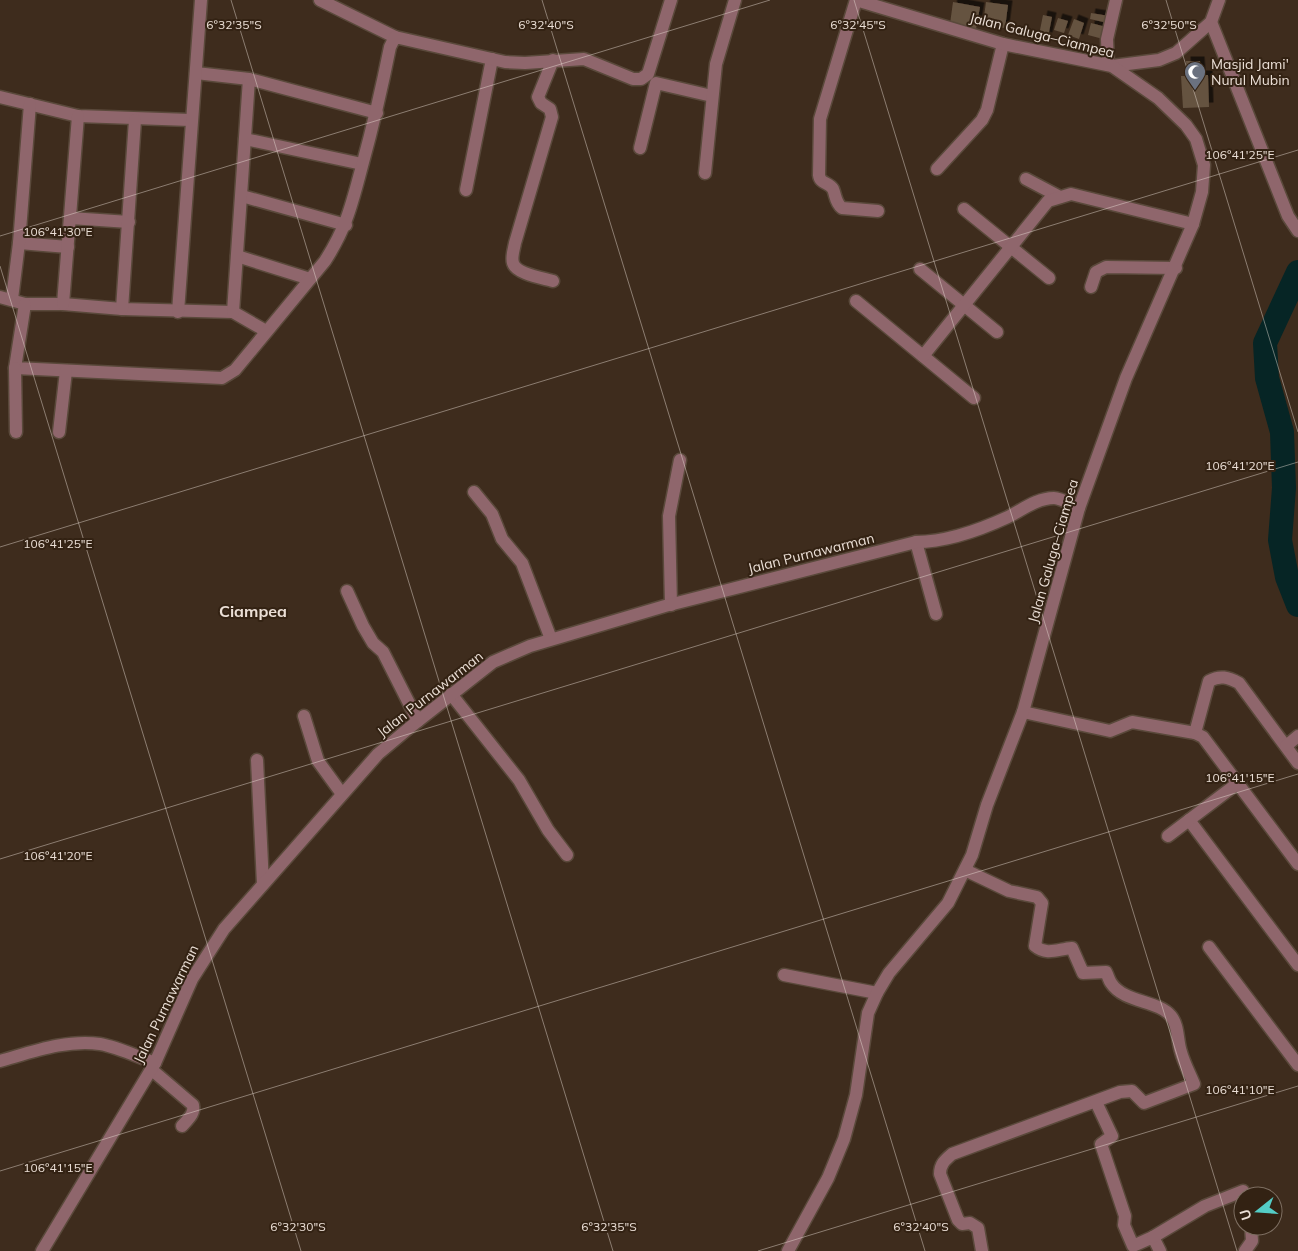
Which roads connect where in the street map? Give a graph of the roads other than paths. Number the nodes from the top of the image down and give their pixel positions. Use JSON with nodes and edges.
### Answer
{"nodes":[{"id":1,"x":201,"y":0,"type":"edge"},
{"id":2,"x":320,"y":0,"type":"edge"},
{"id":3,"x":671,"y":0,"type":"edge"},
{"id":4,"x":735,"y":0,"type":"edge"},
{"id":5,"x":856,"y":0,"type":"edge"},
{"id":6,"x":1116,"y":0,"type":"edge"},
{"id":7,"x":1219,"y":0,"type":"edge"},
{"id":8,"x":1211,"y":22,"type":"junction"},
{"id":9,"x":395,"y":37,"type":"junction"},
{"id":10,"x":1003,"y":44,"type":"junction"},
{"id":11,"x":492,"y":59,"type":"junction"},
{"id":12,"x":553,"y":60,"type":"junction"},
{"id":13,"x":1110,"y":65,"type":"junction"},
{"id":14,"x":196,"y":73,"type":"junction"},
{"id":15,"x":249,"y":79,"type":"junction"},
{"id":16,"x":712,"y":96,"type":"junction"},
{"id":17,"x":0,"y":97,"type":"edge"},
{"id":18,"x":30,"y":104,"type":"junction"},
{"id":19,"x":377,"y":113,"type":"junction"},
{"id":20,"x":78,"y":116,"type":"junction"},
{"id":21,"x":134,"y":120,"type":"junction"},
{"id":22,"x":190,"y":120,"type":"junction"},
{"id":23,"x":245,"y":139,"type":"junction"},
{"id":24,"x":640,"y":148,"type":"dead end"},
{"id":25,"x":362,"y":164,"type":"junction"},
{"id":26,"x":937,"y":169,"type":"dead end"},
{"id":27,"x":705,"y":173,"type":"dead end"},
{"id":28,"x":1026,"y":179,"type":"dead end"},
{"id":29,"x":466,"y":190,"type":"dead end"},
{"id":30,"x":242,"y":196,"type":"junction"},
{"id":31,"x":1060,"y":198,"type":"junction"},
{"id":32,"x":964,"y":209,"type":"dead end"},
{"id":33,"x":878,"y":211,"type":"dead end"},
{"id":34,"x":70,"y":218,"type":"junction"},
{"id":35,"x":129,"y":222,"type":"junction"},
{"id":36,"x":1193,"y":224,"type":"junction"},
{"id":37,"x":346,"y":225,"type":"junction"},
{"id":38,"x":1298,"y":232,"type":"edge"},
{"id":39,"x":20,"y":243,"type":"junction"},
{"id":40,"x":68,"y":246,"type":"junction"},
{"id":41,"x":1010,"y":248,"type":"junction"},
{"id":42,"x":238,"y":256,"type":"junction"},
{"id":43,"x":1176,"y":268,"type":"junction"},
{"id":44,"x":920,"y":269,"type":"dead end"},
{"id":45,"x":1049,"y":278,"type":"dead end"},
{"id":46,"x":310,"y":279,"type":"junction"},
{"id":47,"x":553,"y":281,"type":"dead end"},
{"id":48,"x":1091,"y":287,"type":"dead end"},
{"id":49,"x":12,"y":300,"type":"edge"},
{"id":50,"x":856,"y":301,"type":"dead end"},
{"id":51,"x":63,"y":304,"type":"junction"},
{"id":52,"x":964,"y":306,"type":"junction"},
{"id":53,"x":122,"y":309,"type":"junction"},
{"id":54,"x":178,"y":312,"type":"junction"},
{"id":55,"x":233,"y":312,"type":"junction"},
{"id":56,"x":266,"y":331,"type":"junction"},
{"id":57,"x":997,"y":332,"type":"dead end"},
{"id":58,"x":923,"y":356,"type":"junction"},
{"id":59,"x":15,"y":368,"type":"junction"},
{"id":60,"x":66,"y":371,"type":"junction"},
{"id":61,"x":974,"y":398,"type":"dead end"},
{"id":62,"x":16,"y":432,"type":"dead end"},
{"id":63,"x":59,"y":432,"type":"dead end"},
{"id":64,"x":680,"y":460,"type":"dead end"},
{"id":65,"x":474,"y":492,"type":"dead end"},
{"id":66,"x":1079,"y":508,"type":"junction"},
{"id":67,"x":916,"y":542,"type":"junction"},
{"id":68,"x":347,"y":590,"type":"dead end"},
{"id":69,"x":671,"y":605,"type":"junction"},
{"id":70,"x":936,"y":614,"type":"dead end"},
{"id":71,"x":551,"y":639,"type":"junction"},
{"id":72,"x":451,"y":694,"type":"junction"},
{"id":73,"x":1023,"y":712,"type":"junction"},
{"id":74,"x":304,"y":716,"type":"dead end"},
{"id":75,"x":418,"y":721,"type":"junction"},
{"id":76,"x":1195,"y":733,"type":"junction"},
{"id":77,"x":1298,"y":736,"type":"edge"},
{"id":78,"x":1286,"y":746,"type":"junction"},
{"id":79,"x":257,"y":760,"type":"dead end"},
{"id":80,"x":1298,"y":763,"type":"edge"},
{"id":81,"x":1238,"y":783,"type":"junction"},
{"id":82,"x":342,"y":794,"type":"junction"},
{"id":83,"x":1189,"y":820,"type":"junction"},
{"id":84,"x":1168,"y":836,"type":"dead end"},
{"id":85,"x":568,"y":855,"type":"dead end"},
{"id":86,"x":1298,"y":864,"type":"edge"},
{"id":87,"x":965,"y":870,"type":"junction"},
{"id":88,"x":263,"y":884,"type":"junction"},
{"id":89,"x":1209,"y":948,"type":"dead end"},
{"id":90,"x":1298,"y":965,"type":"edge"},
{"id":91,"x":784,"y":975,"type":"dead end"},
{"id":92,"x":878,"y":993,"type":"junction"},
{"id":93,"x":0,"y":1061,"type":"edge"},
{"id":94,"x":1298,"y":1065,"type":"edge"},
{"id":95,"x":154,"y":1066,"type":"junction"},
{"id":96,"x":1096,"y":1102,"type":"junction"},
{"id":97,"x":182,"y":1126,"type":"dead end"},
{"id":98,"x":1233,"y":1195,"type":"edge"},
{"id":99,"x":1252,"y":1236,"type":"edge"},
{"id":100,"x":1153,"y":1237,"type":"junction"},
{"id":101,"x":42,"y":1251,"type":"edge"},
{"id":102,"x":788,"y":1251,"type":"edge"},
{"id":103,"x":982,"y":1251,"type":"edge"},
{"id":104,"x":1160,"y":1251,"type":"edge"},
{"id":105,"x":1245,"y":1251,"type":"edge"}],
"edges":[{"from":1,"to":14,"type":"street"},
{"from":2,"to":9,"type":"street"},
{"from":3,"to":12,"type":"street"},
{"from":4,"to":16,"type":"street"},
{"from":5,"to":10,"type":"street","name":"Jalan Galuga–Ciampea"},
{"from":5,"to":33,"type":"street"},
{"from":6,"to":13,"type":"street"},
{"from":7,"to":8,"type":"street"},
{"from":8,"to":13,"type":"street"},
{"from":8,"to":38,"type":"street"},
{"from":9,"to":11,"type":"street"},
{"from":9,"to":19,"type":"street"},
{"from":10,"to":13,"type":"street","name":"Jalan Galuga–Ciampea"},
{"from":10,"to":26,"type":"street"},
{"from":11,"to":12,"type":"street"},
{"from":11,"to":29,"type":"street"},
{"from":12,"to":47,"type":"street"},
{"from":13,"to":36,"type":"street","name":"Jalan Galuga–Ciampea"},
{"from":14,"to":15,"type":"street"},
{"from":14,"to":22,"type":"street"},
{"from":15,"to":19,"type":"street"},
{"from":15,"to":23,"type":"street"},
{"from":16,"to":24,"type":"street"},
{"from":16,"to":27,"type":"street"},
{"from":17,"to":18,"type":"street"},
{"from":18,"to":20,"type":"street"},
{"from":18,"to":39,"type":"street"},
{"from":19,"to":25,"type":"street"},
{"from":20,"to":21,"type":"street"},
{"from":20,"to":34,"type":"street"},
{"from":21,"to":22,"type":"street"},
{"from":21,"to":35,"type":"street"},
{"from":22,"to":54,"type":"street"},
{"from":23,"to":25,"type":"street"},
{"from":23,"to":30,"type":"street"},
{"from":25,"to":37,"type":"street"},
{"from":28,"to":31,"type":"street"},
{"from":30,"to":37,"type":"street"},
{"from":30,"to":42,"type":"street"},
{"from":31,"to":36,"type":"street"},
{"from":31,"to":41,"type":"street"},
{"from":32,"to":41,"type":"street"},
{"from":34,"to":35,"type":"street"},
{"from":34,"to":40,"type":"street"},
{"from":35,"to":53,"type":"street"},
{"from":36,"to":43,"type":"street","name":"Jalan Galuga–Ciampea"},
{"from":37,"to":46,"type":"street"},
{"from":39,"to":40,"type":"street"},
{"from":39,"to":49,"type":"street"},
{"from":40,"to":51,"type":"street"},
{"from":41,"to":45,"type":"street"},
{"from":41,"to":52,"type":"street"},
{"from":42,"to":46,"type":"street"},
{"from":42,"to":55,"type":"street"},
{"from":43,"to":48,"type":"street"},
{"from":43,"to":66,"type":"street","name":"Jalan Galuga–Ciampea"},
{"from":44,"to":52,"type":"street"},
{"from":46,"to":56,"type":"street"},
{"from":49,"to":51,"type":"street"},
{"from":49,"to":59,"type":"street"},
{"from":50,"to":58,"type":"street"},
{"from":51,"to":53,"type":"street"},
{"from":52,"to":57,"type":"street"},
{"from":52,"to":58,"type":"street"},
{"from":53,"to":54,"type":"street"},
{"from":54,"to":55,"type":"street"},
{"from":55,"to":56,"type":"street"},
{"from":56,"to":60,"type":"street"},
{"from":58,"to":61,"type":"street"},
{"from":59,"to":60,"type":"street"},
{"from":59,"to":62,"type":"street"},
{"from":60,"to":63,"type":"street"},
{"from":64,"to":69,"type":"street"},
{"from":65,"to":71,"type":"street"},
{"from":66,"to":67,"type":"street","name":"Jalan Purnawarman"},
{"from":66,"to":73,"type":"street","name":"Jalan Galuga–Ciampea"},
{"from":67,"to":69,"type":"street","name":"Jalan Purnawarman"},
{"from":67,"to":70,"type":"street"},
{"from":68,"to":75,"type":"street"},
{"from":69,"to":71,"type":"street","name":"Jalan Purnawarman"},
{"from":71,"to":72,"type":"street","name":"Jalan Purnawarman"},
{"from":72,"to":75,"type":"street","name":"Jalan Purnawarman"},
{"from":72,"to":85,"type":"street"},
{"from":73,"to":76,"type":"street"},
{"from":73,"to":87,"type":"street","name":"Jalan Galuga–Ciampea"},
{"from":74,"to":82,"type":"street"},
{"from":75,"to":82,"type":"street","name":"Jalan Purnawarman"},
{"from":76,"to":78,"type":"street"},
{"from":76,"to":81,"type":"street"},
{"from":77,"to":78,"type":"street"},
{"from":78,"to":80,"type":"street"},
{"from":79,"to":88,"type":"street"},
{"from":81,"to":83,"type":"street"},
{"from":81,"to":86,"type":"street"},
{"from":82,"to":88,"type":"street","name":"Jalan Purnawarman"},
{"from":83,"to":84,"type":"street"},
{"from":83,"to":90,"type":"street"},
{"from":87,"to":92,"type":"street","name":"Jalan Galuga–Ciampea"},
{"from":87,"to":96,"type":"street"},
{"from":88,"to":95,"type":"street","name":"Jalan Purnawarman"},
{"from":89,"to":94,"type":"street"},
{"from":91,"to":92,"type":"street"},
{"from":92,"to":102,"type":"street","name":"Jalan Galuga–Ciampea"},
{"from":93,"to":95,"type":"street"},
{"from":95,"to":97,"type":"street"},
{"from":95,"to":101,"type":"street","name":"Jalan Purnawarman"},
{"from":96,"to":100,"type":"street"},
{"from":96,"to":103,"type":"street"},
{"from":98,"to":100,"type":"street"},
{"from":99,"to":105,"type":"street"},
{"from":100,"to":104,"type":"street"}]}
